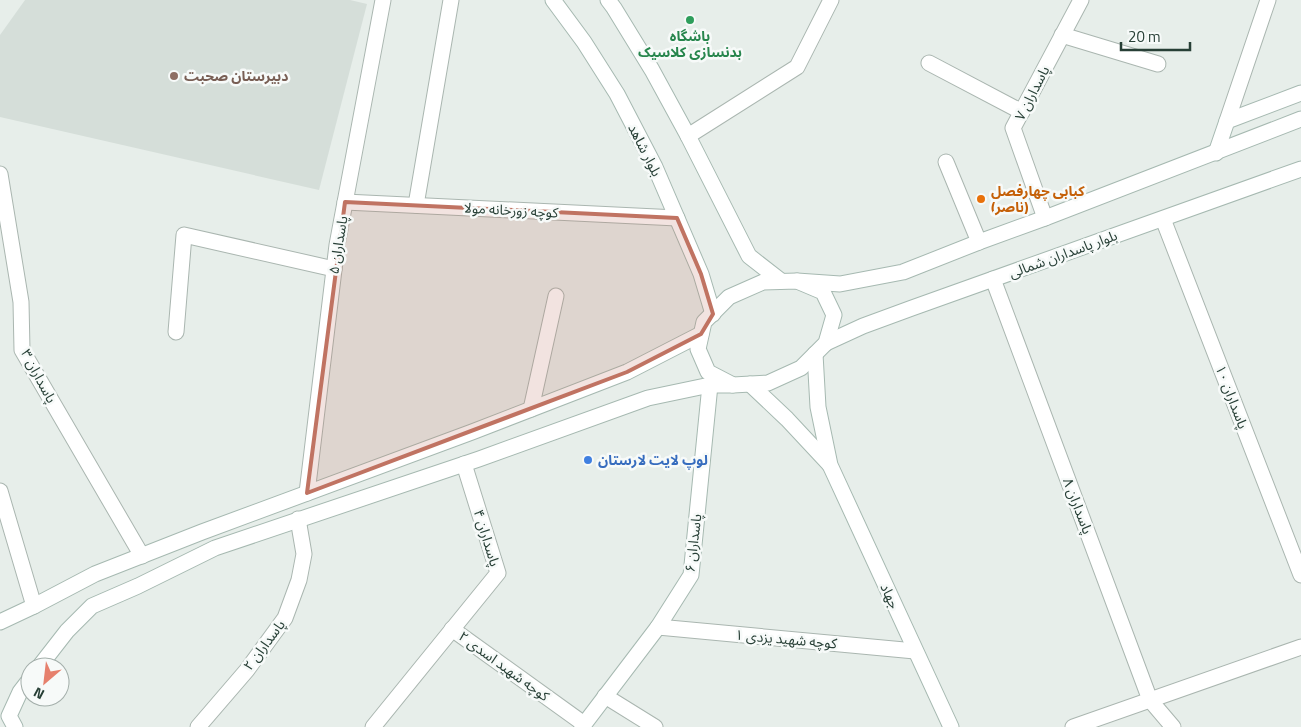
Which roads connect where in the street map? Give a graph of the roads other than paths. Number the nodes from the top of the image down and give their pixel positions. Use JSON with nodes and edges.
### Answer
{"nodes":[{"id":1,"x":383,"y":0,"type":"edge"},
{"id":2,"x":451,"y":0,"type":"edge"},
{"id":3,"x":552,"y":0,"type":"edge"},
{"id":4,"x":608,"y":0,"type":"edge"},
{"id":5,"x":832,"y":0,"type":"edge"},
{"id":6,"x":1081,"y":0,"type":"edge"},
{"id":7,"x":1268,"y":0,"type":"edge"},
{"id":8,"x":1062,"y":35,"type":"junction"},
{"id":9,"x":929,"y":63,"type":"dead end"},
{"id":10,"x":1158,"y":64,"type":"dead end"},
{"id":11,"x":1301,"y":93,"type":"edge"},
{"id":12,"x":1022,"y":112,"type":"junction"},
{"id":13,"x":1301,"y":120,"type":"edge"},
{"id":14,"x":1227,"y":121,"type":"junction"},
{"id":15,"x":688,"y":136,"type":"junction"},
{"id":16,"x":1216,"y":153,"type":"junction"},
{"id":17,"x":946,"y":162,"type":"dead end"},
{"id":18,"x":1301,"y":169,"type":"edge"},
{"id":19,"x":0,"y":174,"type":"edge"},
{"id":20,"x":345,"y":202,"type":"junction"},
{"id":21,"x":416,"y":205,"type":"junction"},
{"id":22,"x":677,"y":218,"type":"junction"},
{"id":23,"x":1045,"y":218,"type":"junction"},
{"id":24,"x":1163,"y":219,"type":"junction"},
{"id":25,"x":979,"y":242,"type":"junction"},
{"id":26,"x":334,"y":269,"type":"junction"},
{"id":27,"x":993,"y":280,"type":"junction"},
{"id":28,"x":780,"y":281,"type":"junction"},
{"id":29,"x":797,"y":281,"type":"junction"},
{"id":30,"x":556,"y":296,"type":"dead end"},
{"id":31,"x":713,"y":314,"type":"junction"},
{"id":32,"x":176,"y":332,"type":"dead end"},
{"id":33,"x":701,"y":334,"type":"junction"},
{"id":34,"x":826,"y":343,"type":"junction"},
{"id":35,"x":815,"y":354,"type":"junction"},
{"id":36,"x":750,"y":384,"type":"junction"},
{"id":37,"x":710,"y":385,"type":"junction"},
{"id":38,"x":733,"y":385,"type":"junction"},
{"id":39,"x":530,"y":409,"type":"junction"},
{"id":40,"x":464,"y":464,"type":"junction"},
{"id":41,"x":830,"y":465,"type":"junction"},
{"id":42,"x":0,"y":491,"type":"edge"},
{"id":43,"x":308,"y":493,"type":"junction"},
{"id":44,"x":298,"y":520,"type":"junction"},
{"id":45,"x":142,"y":556,"type":"junction"},
{"id":46,"x":1301,"y":575,"type":"edge"},
{"id":47,"x":34,"y":606,"type":"junction"},
{"id":48,"x":0,"y":622,"type":"edge"},
{"id":49,"x":658,"y":627,"type":"junction"},
{"id":50,"x":452,"y":629,"type":"junction"},
{"id":51,"x":1301,"y":647,"type":"edge"},
{"id":52,"x":915,"y":651,"type":"junction"},
{"id":53,"x":47,"y":657,"type":"edge"},
{"id":54,"x":20,"y":692,"type":"edge"},
{"id":55,"x":604,"y":696,"type":"junction"},
{"id":56,"x":1150,"y":700,"type":"junction"},
{"id":57,"x":6,"y":720,"type":"edge"},
{"id":58,"x":583,"y":725,"type":"edge"},
{"id":59,"x":198,"y":727,"type":"edge"},
{"id":60,"x":373,"y":727,"type":"edge"},
{"id":61,"x":655,"y":727,"type":"edge"},
{"id":62,"x":951,"y":727,"type":"edge"},
{"id":63,"x":1073,"y":727,"type":"edge"},
{"id":64,"x":1173,"y":727,"type":"edge"}],
"edges":[{"from":1,"to":20,"type":"street","name":"پاسداران ۵"},
{"from":2,"to":21,"type":"street"},
{"from":3,"to":22,"type":"street","name":"بلوار شاهد"},
{"from":4,"to":15,"type":"street"},
{"from":5,"to":15,"type":"street"},
{"from":6,"to":8,"type":"street","name":"پاسداران ۷"},
{"from":7,"to":14,"type":"street"},
{"from":8,"to":10,"type":"street"},
{"from":8,"to":12,"type":"street","name":"پاسداران ۷"},
{"from":9,"to":12,"type":"street"},
{"from":11,"to":14,"type":"street"},
{"from":12,"to":23,"type":"street","name":"پاسداران ۷"},
{"from":13,"to":16,"type":"street"},
{"from":14,"to":16,"type":"street"},
{"from":15,"to":28,"type":"street"},
{"from":16,"to":23,"type":"street"},
{"from":17,"to":25,"type":"street"},
{"from":18,"to":24,"type":"street","name":"بلوار پاسداران شمالی"},
{"from":19,"to":45,"type":"street","name":"پاسداران ۳"},
{"from":20,"to":21,"type":"street","name":"کوچه زورخانه مولا"},
{"from":20,"to":26,"type":"street","name":"پاسداران ۵"},
{"from":21,"to":22,"type":"street","name":"کوچه زورخانه مولا"},
{"from":22,"to":31,"type":"street","name":"بلوار شاهد"},
{"from":23,"to":25,"type":"street"},
{"from":24,"to":27,"type":"street","name":"بلوار پاسداران شمالی"},
{"from":24,"to":46,"type":"street","name":"پاسداران ۱۰"},
{"from":25,"to":29,"type":"street"},
{"from":26,"to":32,"type":"street"},
{"from":26,"to":43,"type":"street","name":"پاسداران ۵"},
{"from":27,"to":34,"type":"street","name":"بلوار پاسداران شمالی"},
{"from":27,"to":56,"type":"street","name":"پاسداران ۸"},
{"from":28,"to":29,"type":"street"},
{"from":28,"to":31,"type":"street"},
{"from":29,"to":34,"type":"street"},
{"from":30,"to":39,"type":"street"},
{"from":31,"to":33,"type":"street"},
{"from":33,"to":38,"type":"street"},
{"from":33,"to":39,"type":"street"},
{"from":34,"to":35,"type":"street"},
{"from":35,"to":36,"type":"street"},
{"from":35,"to":41,"type":"street","name":"جهاد"},
{"from":36,"to":38,"type":"street"},
{"from":36,"to":41,"type":"street","name":"جهاد"},
{"from":37,"to":38,"type":"street"},
{"from":37,"to":40,"type":"street"},
{"from":37,"to":49,"type":"street","name":"پاسداران ۶"},
{"from":39,"to":43,"type":"street"},
{"from":40,"to":44,"type":"street"},
{"from":40,"to":50,"type":"street","name":"پاسداران ۴"},
{"from":41,"to":52,"type":"street","name":"جهاد"},
{"from":42,"to":47,"type":"street"},
{"from":43,"to":45,"type":"street"},
{"from":44,"to":53,"type":"street"},
{"from":44,"to":59,"type":"street","name":"پاسداران ۲"},
{"from":45,"to":47,"type":"street"},
{"from":47,"to":48,"type":"street"},
{"from":49,"to":52,"type":"street","name":"کوچه شهید یزدی ۱"},
{"from":49,"to":55,"type":"street","name":"پاسداران ۶"},
{"from":50,"to":58,"type":"street","name":"کوچه شهید اسدی ۲"},
{"from":50,"to":60,"type":"street","name":"کوچه شهید اسدی ۲"},
{"from":51,"to":56,"type":"street"},
{"from":52,"to":62,"type":"street","name":"جهاد"},
{"from":54,"to":57,"type":"street"},
{"from":55,"to":58,"type":"street","name":"پاسداران ۶"},
{"from":55,"to":61,"type":"street"},
{"from":56,"to":63,"type":"street"},
{"from":56,"to":64,"type":"street","name":"پاسداران ۸"}]}
